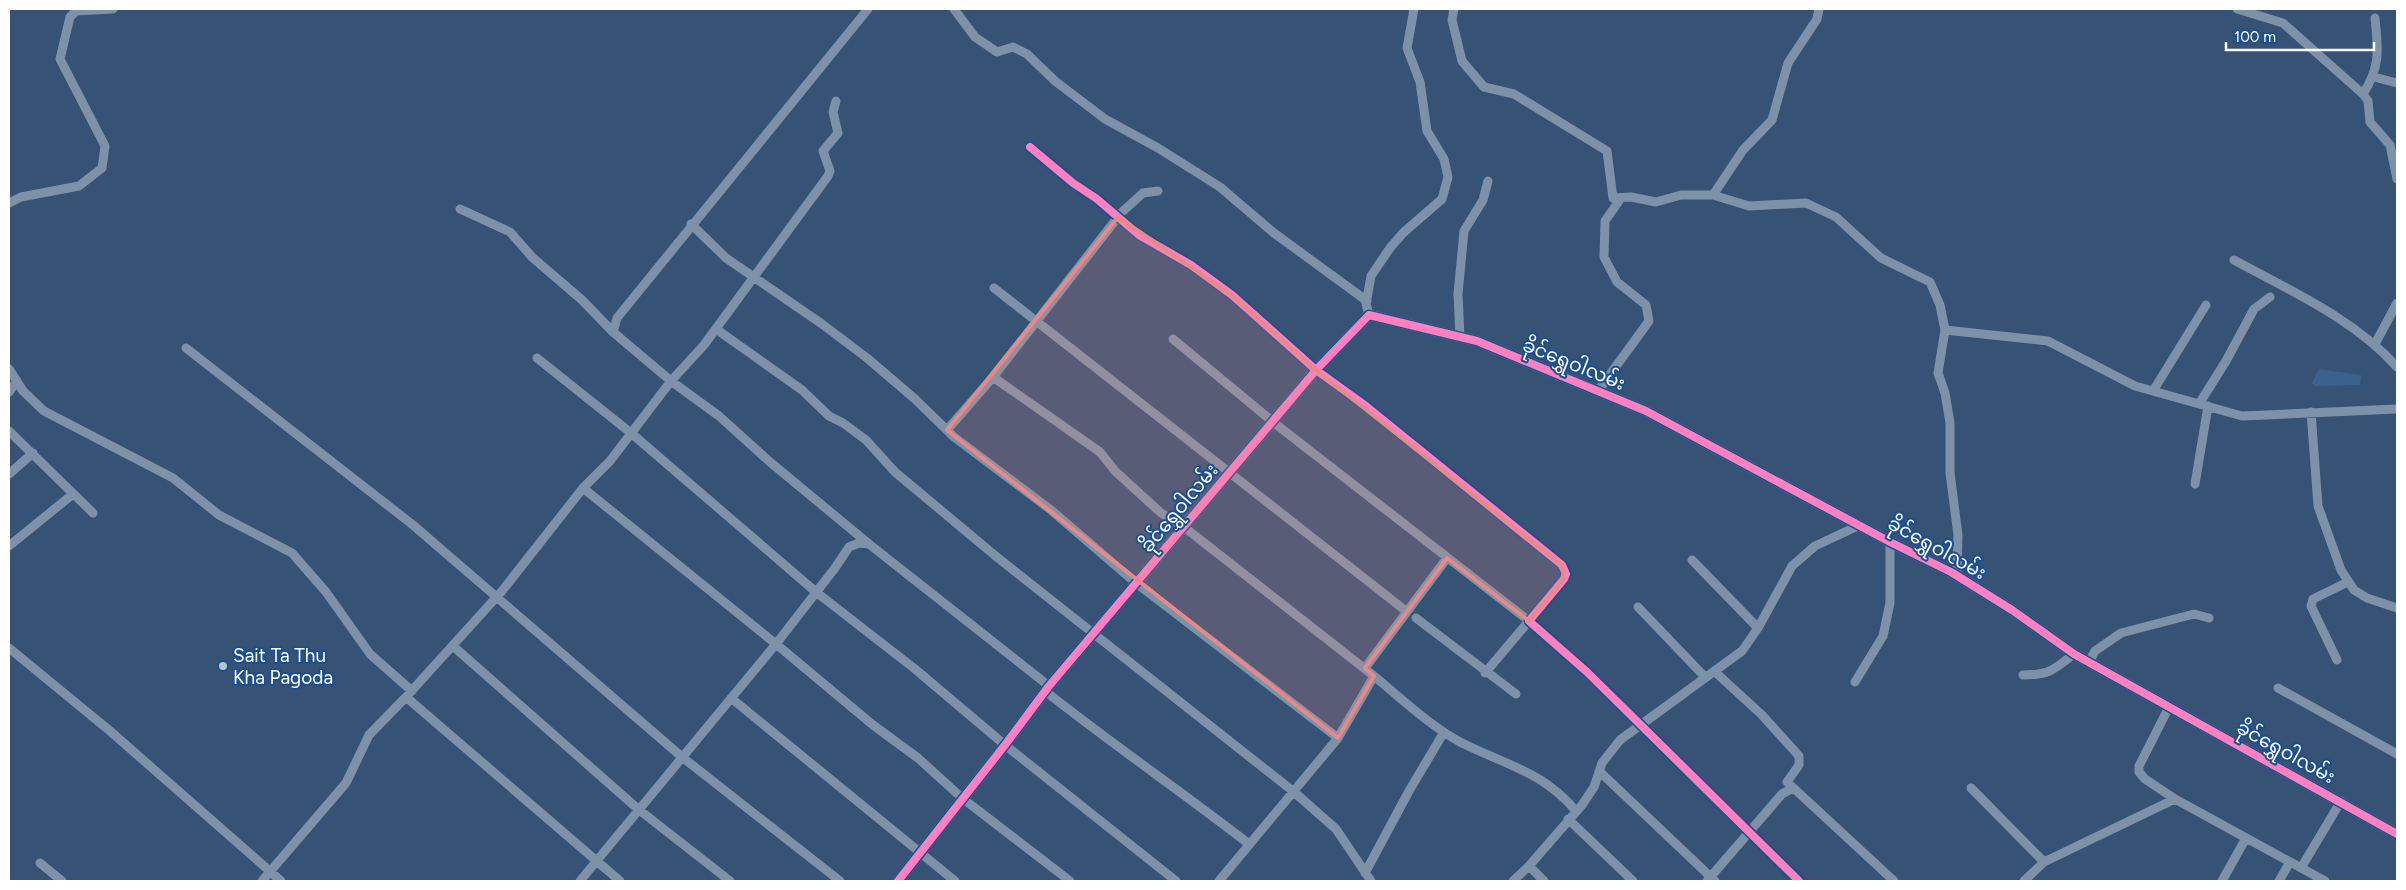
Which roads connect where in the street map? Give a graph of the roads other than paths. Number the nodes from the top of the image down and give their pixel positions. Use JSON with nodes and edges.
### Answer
{"nodes":[{"id":1,"x":114,"y":9,"type":"edge"},
{"id":2,"x":868,"y":9,"type":"edge"},
{"id":3,"x":954,"y":9,"type":"edge"},
{"id":4,"x":1414,"y":9,"type":"edge"},
{"id":5,"x":1454,"y":9,"type":"edge"},
{"id":6,"x":1819,"y":9,"type":"edge"},
{"id":7,"x":2237,"y":9,"type":"edge"},
{"id":8,"x":2375,"y":18,"type":"dead end"},
{"id":9,"x":2374,"y":77,"type":"junction"},
{"id":10,"x":2397,"y":83,"type":"edge"},
{"id":11,"x":2363,"y":94,"type":"junction"},
{"id":12,"x":836,"y":101,"type":"dead end"},
{"id":13,"x":1030,"y":147,"type":"dead end"},
{"id":14,"x":2397,"y":179,"type":"edge"},
{"id":15,"x":1488,"y":181,"type":"dead end"},
{"id":16,"x":1158,"y":191,"type":"dead end"},
{"id":17,"x":1713,"y":195,"type":"junction"},
{"id":18,"x":1620,"y":198,"type":"junction"},
{"id":19,"x":9,"y":203,"type":"edge"},
{"id":20,"x":460,"y":209,"type":"dead end"},
{"id":21,"x":1118,"y":217,"type":"junction"},
{"id":22,"x":691,"y":224,"type":"junction"},
{"id":23,"x":2234,"y":260,"type":"dead end"},
{"id":24,"x":754,"y":278,"type":"junction"},
{"id":25,"x":994,"y":288,"type":"dead end"},
{"id":26,"x":2270,"y":297,"type":"dead end"},
{"id":27,"x":1367,"y":301,"type":"junction"},
{"id":28,"x":2397,"y":303,"type":"edge"},
{"id":29,"x":2206,"y":304,"type":"dead end"},
{"id":30,"x":1369,"y":315,"type":"junction"},
{"id":31,"x":1036,"y":320,"type":"junction"},
{"id":32,"x":716,"y":329,"type":"junction"},
{"id":33,"x":1945,"y":330,"type":"junction"},
{"id":34,"x":613,"y":332,"type":"junction"},
{"id":35,"x":1460,"y":337,"type":"junction"},
{"id":36,"x":1173,"y":339,"type":"dead end"},
{"id":37,"x":2375,"y":344,"type":"junction"},
{"id":38,"x":186,"y":348,"type":"dead end"},
{"id":39,"x":537,"y":358,"type":"dead end"},
{"id":40,"x":2397,"y":367,"type":"edge"},
{"id":41,"x":9,"y":369,"type":"edge"},
{"id":42,"x":1316,"y":370,"type":"junction"},
{"id":43,"x":993,"y":377,"type":"junction"},
{"id":44,"x":671,"y":381,"type":"junction"},
{"id":45,"x":17,"y":382,"type":"junction"},
{"id":46,"x":1598,"y":391,"type":"junction"},
{"id":47,"x":2153,"y":391,"type":"junction"},
{"id":48,"x":9,"y":392,"type":"edge"},
{"id":49,"x":2198,"y":404,"type":"junction"},
{"id":50,"x":2208,"y":406,"type":"junction"},
{"id":51,"x":2397,"y":409,"type":"edge"},
{"id":52,"x":2311,"y":412,"type":"junction"},
{"id":53,"x":1272,"y":422,"type":"junction"},
{"id":54,"x":9,"y":430,"type":"edge"},
{"id":55,"x":946,"y":430,"type":"junction"},
{"id":56,"x":631,"y":433,"type":"junction"},
{"id":57,"x":33,"y":452,"type":"junction"},
{"id":58,"x":9,"y":474,"type":"edge"},
{"id":59,"x":1229,"y":474,"type":"junction"},
{"id":60,"x":2195,"y":484,"type":"dead end"},
{"id":61,"x":583,"y":488,"type":"junction"},
{"id":62,"x":73,"y":494,"type":"junction"},
{"id":63,"x":92,"y":513,"type":"dead end"},
{"id":64,"x":1860,"y":525,"type":"junction"},
{"id":65,"x":1184,"y":527,"type":"junction"},
{"id":66,"x":1890,"y":542,"type":"junction"},
{"id":67,"x":869,"y":544,"type":"junction"},
{"id":68,"x":9,"y":546,"type":"edge"},
{"id":69,"x":1447,"y":558,"type":"junction"},
{"id":70,"x":1692,"y":560,"type":"dead end"},
{"id":71,"x":1957,"y":576,"type":"junction"},
{"id":72,"x":1136,"y":582,"type":"junction"},
{"id":73,"x":2348,"y":582,"type":"junction"},
{"id":74,"x":816,"y":592,"type":"junction"},
{"id":75,"x":497,"y":597,"type":"junction"},
{"id":76,"x":1638,"y":607,"type":"dead end"},
{"id":77,"x":2397,"y":608,"type":"edge"},
{"id":78,"x":1406,"y":611,"type":"junction"},
{"id":79,"x":1416,"y":618,"type":"dead end"},
{"id":80,"x":2210,"y":618,"type":"dead end"},
{"id":81,"x":1529,"y":621,"type":"junction"},
{"id":82,"x":1758,"y":628,"type":"junction"},
{"id":83,"x":1094,"y":634,"type":"junction"},
{"id":84,"x":776,"y":644,"type":"junction"},
{"id":85,"x":453,"y":646,"type":"junction"},
{"id":86,"x":9,"y":648,"type":"edge"},
{"id":87,"x":2074,"y":654,"type":"junction"},
{"id":88,"x":2337,"y":660,"type":"dead end"},
{"id":89,"x":2088,"y":662,"type":"junction"},
{"id":90,"x":1365,"y":668,"type":"junction"},
{"id":91,"x":1714,"y":671,"type":"junction"},
{"id":92,"x":1485,"y":672,"type":"junction"},
{"id":93,"x":2023,"y":675,"type":"dead end"},
{"id":94,"x":1374,"y":676,"type":"junction"},
{"id":95,"x":1704,"y":676,"type":"junction"},
{"id":96,"x":1855,"y":682,"type":"dead end"},
{"id":97,"x":1047,"y":688,"type":"junction"},
{"id":98,"x":2278,"y":688,"type":"dead end"},
{"id":99,"x":409,"y":694,"type":"junction"},
{"id":100,"x":1516,"y":694,"type":"dead end"},
{"id":101,"x":731,"y":698,"type":"junction"},
{"id":102,"x":2169,"y":707,"type":"junction"},
{"id":103,"x":1640,"y":727,"type":"junction"},
{"id":104,"x":1444,"y":732,"type":"junction"},
{"id":105,"x":1338,"y":738,"type":"junction"},
{"id":106,"x":1006,"y":745,"type":"junction"},
{"id":107,"x":2397,"y":754,"type":"edge"},
{"id":108,"x":682,"y":757,"type":"junction"},
{"id":109,"x":1599,"y":771,"type":"junction"},
{"id":110,"x":1793,"y":788,"type":"junction"},
{"id":111,"x":1971,"y":788,"type":"dead end"},
{"id":112,"x":1294,"y":792,"type":"junction"},
{"id":113,"x":962,"y":798,"type":"junction"},
{"id":114,"x":2175,"y":799,"type":"junction"},
{"id":115,"x":2341,"y":801,"type":"junction"},
{"id":116,"x":638,"y":809,"type":"junction"},
{"id":117,"x":1576,"y":811,"type":"junction"},
{"id":118,"x":1568,"y":819,"type":"junction"},
{"id":119,"x":1749,"y":833,"type":"junction"},
{"id":120,"x":2397,"y":834,"type":"edge"},
{"id":121,"x":2246,"y":838,"type":"junction"},
{"id":122,"x":1250,"y":844,"type":"junction"},
{"id":123,"x":920,"y":854,"type":"junction"},
{"id":124,"x":596,"y":861,"type":"junction"},
{"id":125,"x":2044,"y":862,"type":"junction"},
{"id":126,"x":2290,"y":862,"type":"junction"},
{"id":127,"x":40,"y":863,"type":"dead end"},
{"id":128,"x":1529,"y":866,"type":"junction"},
{"id":129,"x":2301,"y":868,"type":"junction"},
{"id":130,"x":270,"y":872,"type":"junction"},
{"id":131,"x":1365,"y":873,"type":"junction"},
{"id":132,"x":1711,"y":880,"type":"edge"},
{"id":133,"x":62,"y":881,"type":"edge"},
{"id":134,"x":262,"y":881,"type":"edge"},
{"id":135,"x":281,"y":881,"type":"edge"},
{"id":136,"x":580,"y":881,"type":"edge"},
{"id":137,"x":620,"y":881,"type":"edge"},
{"id":138,"x":730,"y":881,"type":"edge"},
{"id":139,"x":840,"y":881,"type":"edge"},
{"id":140,"x":898,"y":881,"type":"edge"},
{"id":141,"x":955,"y":881,"type":"edge"},
{"id":142,"x":1070,"y":881,"type":"edge"},
{"id":143,"x":1176,"y":881,"type":"edge"},
{"id":144,"x":1219,"y":881,"type":"edge"},
{"id":145,"x":1371,"y":881,"type":"edge"},
{"id":146,"x":1513,"y":881,"type":"edge"},
{"id":147,"x":1544,"y":881,"type":"edge"},
{"id":148,"x":1633,"y":881,"type":"edge"},
{"id":149,"x":1799,"y":881,"type":"edge"},
{"id":150,"x":1894,"y":881,"type":"edge"},
{"id":151,"x":2024,"y":881,"type":"edge"},
{"id":152,"x":2222,"y":881,"type":"edge"},
{"id":153,"x":2278,"y":881,"type":"edge"},
{"id":154,"x":2325,"y":881,"type":"edge"}],
"edges":[{"from":1,"to":19,"type":"street"},
{"from":2,"to":22,"type":"street"},
{"from":3,"to":27,"type":"street"},
{"from":4,"to":27,"type":"street"},
{"from":5,"to":18,"type":"street"},
{"from":6,"to":17,"type":"street"},
{"from":7,"to":11,"type":"street"},
{"from":8,"to":9,"type":"street"},
{"from":9,"to":10,"type":"street"},
{"from":9,"to":11,"type":"street"},
{"from":11,"to":14,"type":"street"},
{"from":12,"to":24,"type":"street"},
{"from":13,"to":21,"type":"street"},
{"from":15,"to":35,"type":"street"},
{"from":16,"to":21,"type":"street"},
{"from":17,"to":18,"type":"street"},
{"from":17,"to":33,"type":"street"},
{"from":18,"to":46,"type":"street"},
{"from":20,"to":34,"type":"street"},
{"from":21,"to":31,"type":"street"},
{"from":21,"to":42,"type":"street"},
{"from":22,"to":24,"type":"street"},
{"from":22,"to":34,"type":"street"},
{"from":23,"to":37,"type":"street"},
{"from":24,"to":32,"type":"street"},
{"from":24,"to":55,"type":"street"},
{"from":25,"to":31,"type":"street"},
{"from":26,"to":49,"type":"street"},
{"from":27,"to":30,"type":"street"},
{"from":28,"to":37,"type":"street"},
{"from":29,"to":47,"type":"street"},
{"from":30,"to":35,"type":"street","name":"ခိုင်ရွှေဝါလမ်း"},
{"from":30,"to":42,"type":"street","name":"ခိုင်ရွှေဝါလမ်း"},
{"from":31,"to":43,"type":"street"},
{"from":31,"to":59,"type":"street"},
{"from":32,"to":44,"type":"street"},
{"from":32,"to":83,"type":"street"},
{"from":33,"to":47,"type":"street"},
{"from":33,"to":71,"type":"street"},
{"from":34,"to":44,"type":"street"},
{"from":35,"to":46,"type":"street","name":"ခိုင်ရွှေဝါလမ်း"},
{"from":36,"to":53,"type":"street"},
{"from":37,"to":40,"type":"street"},
{"from":38,"to":75,"type":"street"},
{"from":39,"to":56,"type":"street"},
{"from":41,"to":45,"type":"street"},
{"from":42,"to":53,"type":"street","name":"ခိုင်ရွှေဝါလမ်း"},
{"from":42,"to":81,"type":"street"},
{"from":43,"to":55,"type":"street"},
{"from":43,"to":65,"type":"street"},
{"from":44,"to":56,"type":"street"},
{"from":44,"to":67,"type":"street"},
{"from":45,"to":48,"type":"street"},
{"from":45,"to":99,"type":"street"},
{"from":46,"to":64,"type":"street","name":"ခိုင်ရွှေဝါလမ်း"},
{"from":47,"to":49,"type":"street"},
{"from":49,"to":50,"type":"street"},
{"from":50,"to":52,"type":"street"},
{"from":50,"to":60,"type":"street"},
{"from":51,"to":52,"type":"street"},
{"from":52,"to":73,"type":"street"},
{"from":53,"to":59,"type":"street","name":"ခိုင်ရွှေဝါလမ်း"},
{"from":53,"to":69,"type":"street"},
{"from":54,"to":57,"type":"street"},
{"from":55,"to":72,"type":"street"},
{"from":56,"to":61,"type":"street"},
{"from":56,"to":74,"type":"street"},
{"from":57,"to":58,"type":"street"},
{"from":57,"to":62,"type":"street"},
{"from":59,"to":65,"type":"street","name":"ခိုင်ရွှေဝါလမ်း"},
{"from":59,"to":78,"type":"street"},
{"from":61,"to":75,"type":"street"},
{"from":61,"to":84,"type":"street"},
{"from":62,"to":63,"type":"street"},
{"from":62,"to":68,"type":"street"},
{"from":64,"to":66,"type":"street","name":"ခိုင်ရွှေဝါလမ်း"},
{"from":64,"to":82,"type":"street"},
{"from":65,"to":72,"type":"street","name":"ခိုင်ရွှေဝါလမ်း"},
{"from":65,"to":90,"type":"street"},
{"from":66,"to":71,"type":"street","name":"ခိုင်ရွှေဝါလမ်း"},
{"from":66,"to":96,"type":"street"},
{"from":67,"to":74,"type":"street"},
{"from":67,"to":97,"type":"street"},
{"from":69,"to":78,"type":"street"},
{"from":69,"to":81,"type":"street"},
{"from":70,"to":82,"type":"street"},
{"from":71,"to":87,"type":"street","name":"ခိုင်ရွှေဝါလမ်း"},
{"from":72,"to":83,"type":"street","name":"ခိုင်ရွှေဝါလမ်း"},
{"from":72,"to":105,"type":"street"},
{"from":73,"to":77,"type":"street"},
{"from":73,"to":88,"type":"street"},
{"from":74,"to":84,"type":"street"},
{"from":74,"to":106,"type":"street"},
{"from":75,"to":85,"type":"street"},
{"from":75,"to":108,"type":"street"},
{"from":76,"to":95,"type":"street"},
{"from":78,"to":90,"type":"street"},
{"from":79,"to":92,"type":"street"},
{"from":80,"to":89,"type":"street"},
{"from":81,"to":92,"type":"street"},
{"from":81,"to":103,"type":"street"},
{"from":82,"to":91,"type":"street"},
{"from":83,"to":97,"type":"street","name":"ခိုင်ရွှေဝါလမ်း"},
{"from":83,"to":112,"type":"street"},
{"from":84,"to":101,"type":"street"},
{"from":84,"to":113,"type":"street"},
{"from":85,"to":99,"type":"street"},
{"from":85,"to":116,"type":"street"},
{"from":86,"to":130,"type":"street"},
{"from":87,"to":89,"type":"street","name":"ခိုင်ရွှေဝါလမ်း"},
{"from":87,"to":93,"type":"street"},
{"from":89,"to":102,"type":"street","name":"ခိုင်ရွှေဝါလမ်း"},
{"from":90,"to":94,"type":"street"},
{"from":91,"to":95,"type":"street"},
{"from":91,"to":110,"type":"street"},
{"from":92,"to":100,"type":"street"},
{"from":94,"to":104,"type":"street"},
{"from":94,"to":105,"type":"street"},
{"from":95,"to":103,"type":"street"},
{"from":97,"to":106,"type":"street","name":"ခိုင်ရွှေဝါလမ်း"},
{"from":97,"to":122,"type":"street"},
{"from":98,"to":107,"type":"street"},
{"from":99,"to":124,"type":"street"},
{"from":99,"to":130,"type":"street"},
{"from":101,"to":108,"type":"street"},
{"from":101,"to":123,"type":"street"},
{"from":102,"to":114,"type":"street"},
{"from":102,"to":115,"type":"street","name":"ခိုင်ရွှေဝါလမ်း"},
{"from":103,"to":109,"type":"street"},
{"from":103,"to":119,"type":"street"},
{"from":104,"to":117,"type":"street"},
{"from":104,"to":131,"type":"street"},
{"from":105,"to":112,"type":"street"},
{"from":106,"to":113,"type":"street","name":"ခိုင်ရွှေဝါလမ်း"},
{"from":106,"to":143,"type":"street"},
{"from":108,"to":116,"type":"street"},
{"from":108,"to":139,"type":"street"},
{"from":109,"to":117,"type":"street"},
{"from":109,"to":132,"type":"street"},
{"from":110,"to":119,"type":"street"},
{"from":110,"to":150,"type":"street"},
{"from":111,"to":125,"type":"street"},
{"from":112,"to":122,"type":"street"},
{"from":112,"to":131,"type":"street"},
{"from":113,"to":123,"type":"street","name":"ခိုင်ရွှေဝါလမ်း"},
{"from":113,"to":142,"type":"street"},
{"from":114,"to":121,"type":"street"},
{"from":114,"to":125,"type":"street"},
{"from":115,"to":120,"type":"street","name":"ခိုင်ရွှေဝါလမ်း"},
{"from":115,"to":129,"type":"street"},
{"from":116,"to":124,"type":"street"},
{"from":116,"to":138,"type":"street"},
{"from":117,"to":118,"type":"street"},
{"from":118,"to":128,"type":"street"},
{"from":118,"to":148,"type":"street"},
{"from":119,"to":132,"type":"street"},
{"from":119,"to":149,"type":"street"},
{"from":121,"to":126,"type":"street"},
{"from":121,"to":152,"type":"street"},
{"from":122,"to":144,"type":"street"},
{"from":123,"to":140,"type":"street","name":"ခိုင်ရွှေဝါလမ်း"},
{"from":123,"to":141,"type":"street"},
{"from":124,"to":136,"type":"street"},
{"from":124,"to":137,"type":"street"},
{"from":125,"to":151,"type":"street"},
{"from":126,"to":129,"type":"street"},
{"from":126,"to":153,"type":"street"},
{"from":127,"to":133,"type":"street"},
{"from":128,"to":146,"type":"street"},
{"from":128,"to":147,"type":"street"},
{"from":129,"to":154,"type":"street"},
{"from":130,"to":134,"type":"street"},
{"from":130,"to":135,"type":"street"},
{"from":131,"to":145,"type":"street"}]}
